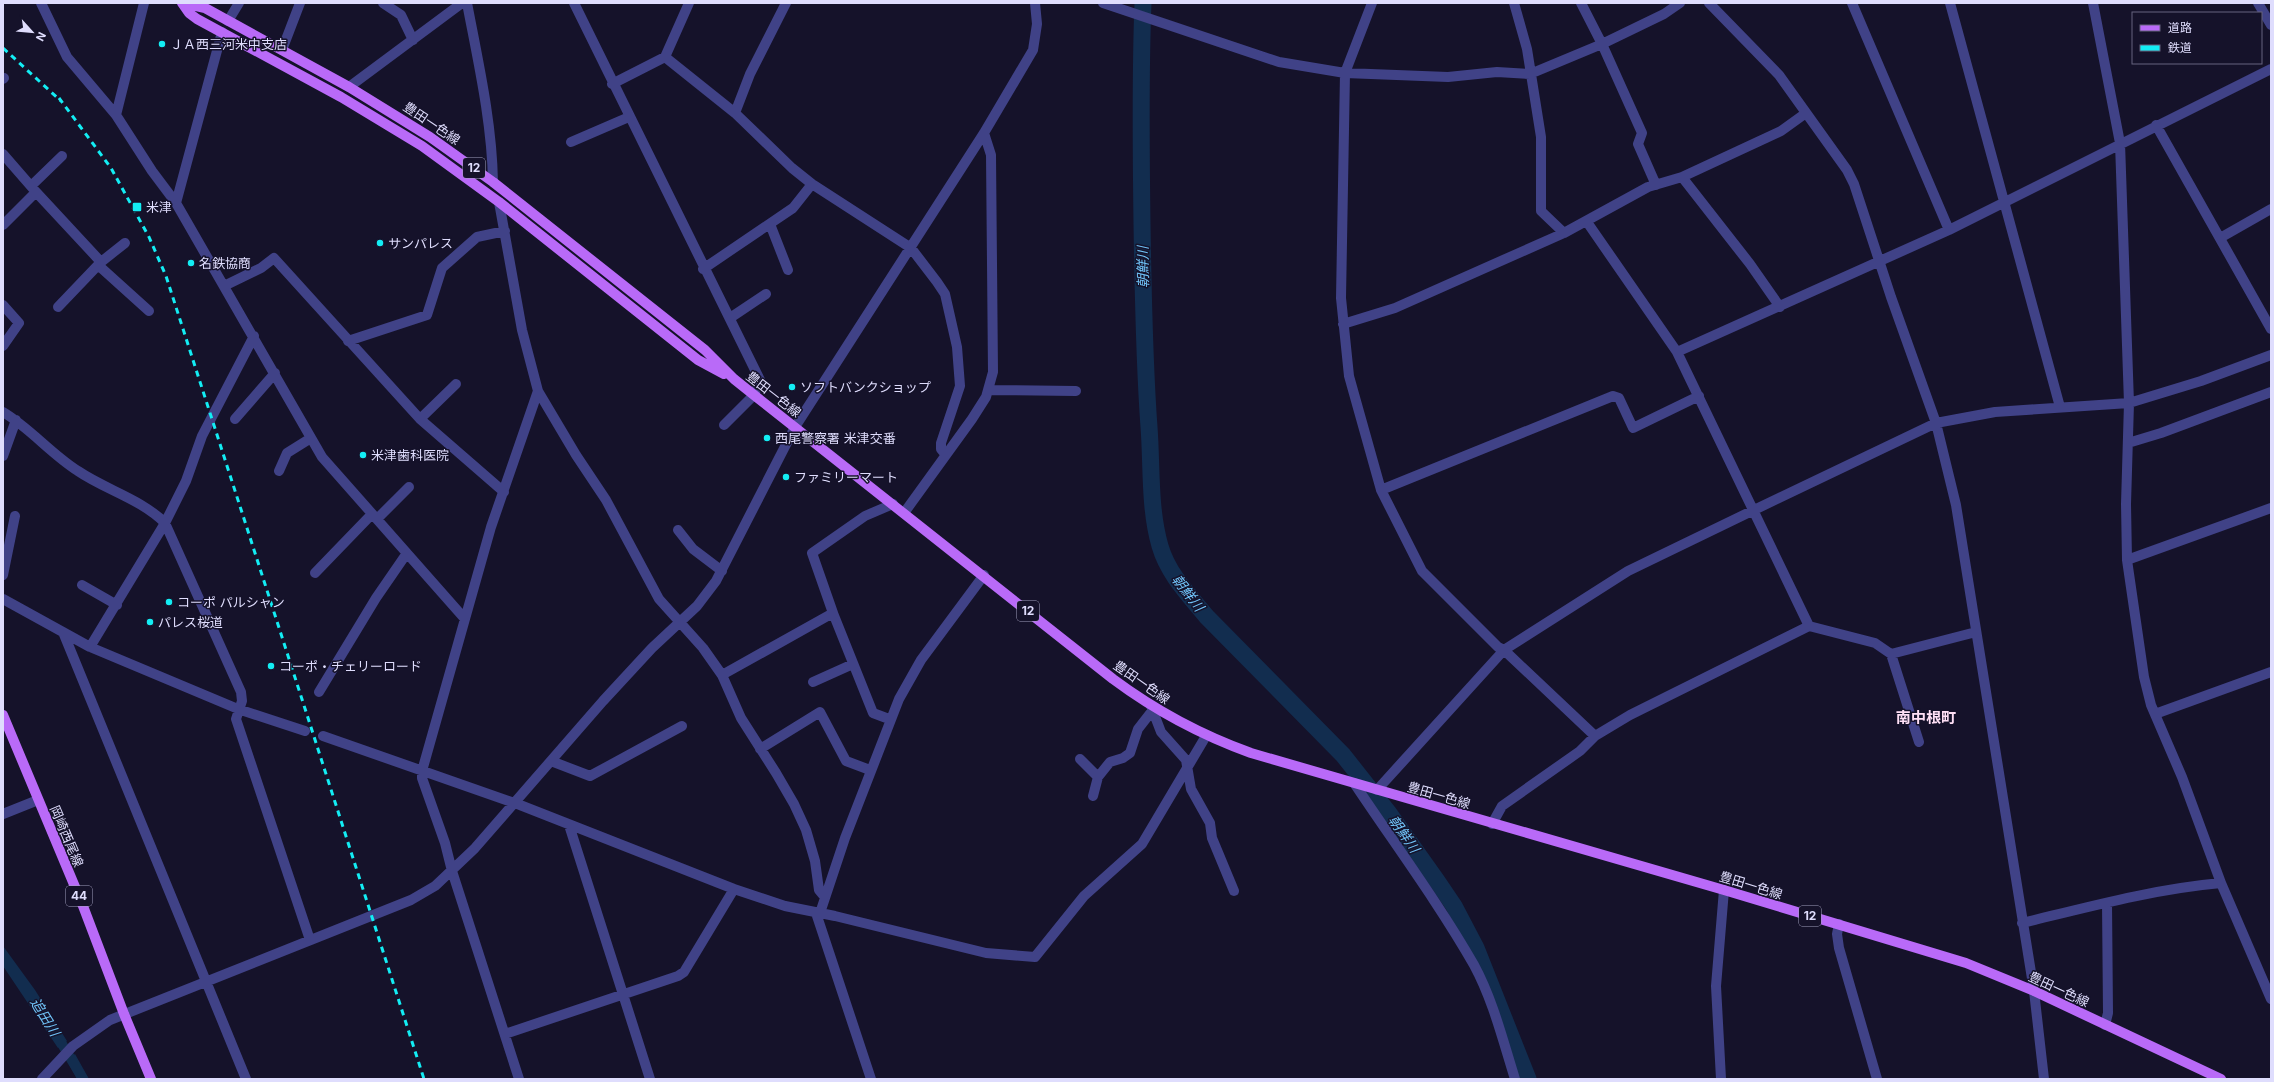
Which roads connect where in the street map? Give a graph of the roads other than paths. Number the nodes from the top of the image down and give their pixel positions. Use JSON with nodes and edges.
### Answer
{"nodes":[{"id":1,"x":41,"y":3,"type":"edge"},
{"id":2,"x":144,"y":3,"type":"edge"},
{"id":3,"x":182,"y":3,"type":"edge"},
{"id":4,"x":239,"y":3,"type":"edge"},
{"id":5,"x":300,"y":3,"type":"edge"},
{"id":6,"x":382,"y":3,"type":"edge"},
{"id":7,"x":462,"y":3,"type":"edge"},
{"id":8,"x":467,"y":3,"type":"edge"},
{"id":9,"x":574,"y":3,"type":"edge"},
{"id":10,"x":689,"y":3,"type":"edge"},
{"id":11,"x":786,"y":3,"type":"edge"},
{"id":12,"x":1035,"y":3,"type":"edge"},
{"id":13,"x":1103,"y":3,"type":"edge"},
{"id":14,"x":1372,"y":3,"type":"edge"},
{"id":15,"x":1514,"y":3,"type":"edge"},
{"id":16,"x":1581,"y":3,"type":"edge"},
{"id":17,"x":1680,"y":3,"type":"edge"},
{"id":18,"x":1709,"y":3,"type":"edge"},
{"id":19,"x":1852,"y":3,"type":"edge"},
{"id":20,"x":1950,"y":3,"type":"edge"},
{"id":21,"x":2093,"y":3,"type":"edge"},
{"id":22,"x":2258,"y":3,"type":"edge"},
{"id":23,"x":228,"y":21,"type":"junction"},
{"id":24,"x":2271,"y":25,"type":"edge"},
{"id":25,"x":222,"y":32,"type":"junction"},
{"id":26,"x":413,"y":40,"type":"junction"},
{"id":27,"x":1602,"y":44,"type":"junction"},
{"id":28,"x":282,"y":50,"type":"junction"},
{"id":29,"x":665,"y":57,"type":"junction"},
{"id":30,"x":2271,"y":69,"type":"edge"},
{"id":31,"x":1345,"y":73,"type":"junction"},
{"id":32,"x":1530,"y":74,"type":"junction"},
{"id":33,"x":612,"y":84,"type":"junction"},
{"id":34,"x":349,"y":87,"type":"junction"},
{"id":35,"x":735,"y":113,"type":"junction"},
{"id":36,"x":1806,"y":114,"type":"junction"},
{"id":37,"x":116,"y":116,"type":"junction"},
{"id":38,"x":629,"y":117,"type":"junction"},
{"id":39,"x":2156,"y":125,"type":"junction"},
{"id":40,"x":984,"y":133,"type":"junction"},
{"id":41,"x":571,"y":142,"type":"dead end"},
{"id":42,"x":2120,"y":143,"type":"junction"},
{"id":43,"x":3,"y":154,"type":"edge"},
{"id":44,"x":62,"y":156,"type":"dead end"},
{"id":45,"x":1682,"y":177,"type":"junction"},
{"id":46,"x":492,"y":182,"type":"junction"},
{"id":47,"x":812,"y":184,"type":"junction"},
{"id":48,"x":1656,"y":185,"type":"junction"},
{"id":49,"x":33,"y":189,"type":"junction"},
{"id":50,"x":2003,"y":201,"type":"junction"},
{"id":51,"x":499,"y":202,"type":"junction"},
{"id":52,"x":176,"y":203,"type":"junction"},
{"id":53,"x":2271,"y":209,"type":"edge"},
{"id":54,"x":1587,"y":222,"type":"junction"},
{"id":55,"x":770,"y":224,"type":"junction"},
{"id":56,"x":3,"y":225,"type":"edge"},
{"id":57,"x":1949,"y":230,"type":"junction"},
{"id":58,"x":505,"y":231,"type":"junction"},
{"id":59,"x":1564,"y":233,"type":"junction"},
{"id":60,"x":2220,"y":238,"type":"junction"},
{"id":61,"x":126,"y":243,"type":"dead end"},
{"id":62,"x":911,"y":248,"type":"junction"},
{"id":63,"x":1880,"y":259,"type":"junction"},
{"id":64,"x":100,"y":263,"type":"junction"},
{"id":65,"x":703,"y":269,"type":"junction"},
{"id":66,"x":788,"y":270,"type":"dead end"},
{"id":67,"x":224,"y":286,"type":"junction"},
{"id":68,"x":766,"y":294,"type":"dead end"},
{"id":69,"x":3,"y":305,"type":"edge"},
{"id":70,"x":58,"y":307,"type":"dead end"},
{"id":71,"x":1780,"y":307,"type":"junction"},
{"id":72,"x":149,"y":311,"type":"dead end"},
{"id":73,"x":730,"y":318,"type":"junction"},
{"id":74,"x":1343,"y":324,"type":"junction"},
{"id":75,"x":2271,"y":329,"type":"edge"},
{"id":76,"x":254,"y":336,"type":"junction"},
{"id":77,"x":348,"y":341,"type":"junction"},
{"id":78,"x":3,"y":346,"type":"edge"},
{"id":79,"x":1677,"y":352,"type":"junction"},
{"id":80,"x":2271,"y":355,"type":"edge"},
{"id":81,"x":275,"y":373,"type":"junction"},
{"id":82,"x":734,"y":379,"type":"junction"},
{"id":83,"x":456,"y":384,"type":"dead end"},
{"id":84,"x":988,"y":390,"type":"junction"},
{"id":85,"x":538,"y":391,"type":"junction"},
{"id":86,"x":1076,"y":391,"type":"dead end"},
{"id":87,"x":2271,"y":392,"type":"edge"},
{"id":88,"x":754,"y":395,"type":"junction"},
{"id":89,"x":1699,"y":396,"type":"junction"},
{"id":90,"x":2129,"y":403,"type":"junction"},
{"id":91,"x":2060,"y":407,"type":"junction"},
{"id":92,"x":3,"y":412,"type":"edge"},
{"id":93,"x":420,"y":419,"type":"junction"},
{"id":94,"x":16,"y":420,"type":"junction"},
{"id":95,"x":236,"y":420,"type":"dead end"},
{"id":96,"x":1936,"y":423,"type":"junction"},
{"id":97,"x":724,"y":425,"type":"dead end"},
{"id":98,"x":795,"y":427,"type":"junction"},
{"id":99,"x":311,"y":438,"type":"junction"},
{"id":100,"x":2128,"y":442,"type":"junction"},
{"id":101,"x":946,"y":455,"type":"junction"},
{"id":102,"x":3,"y":456,"type":"edge"},
{"id":103,"x":279,"y":471,"type":"dead end"},
{"id":104,"x":409,"y":487,"type":"dead end"},
{"id":105,"x":1381,"y":490,"type":"junction"},
{"id":106,"x":504,"y":492,"type":"junction"},
{"id":107,"x":893,"y":504,"type":"junction"},
{"id":108,"x":2271,"y":508,"type":"edge"},
{"id":109,"x":1754,"y":510,"type":"junction"},
{"id":110,"x":904,"y":512,"type":"junction"},
{"id":111,"x":15,"y":516,"type":"dead end"},
{"id":112,"x":374,"y":516,"type":"junction"},
{"id":113,"x":165,"y":523,"type":"junction"},
{"id":114,"x":678,"y":530,"type":"dead end"},
{"id":115,"x":407,"y":553,"type":"junction"},
{"id":116,"x":2127,"y":560,"type":"junction"},
{"id":117,"x":722,"y":571,"type":"junction"},
{"id":118,"x":3,"y":574,"type":"edge"},
{"id":119,"x":315,"y":574,"type":"dead end"},
{"id":120,"x":984,"y":575,"type":"junction"},
{"id":121,"x":82,"y":585,"type":"dead end"},
{"id":122,"x":3,"y":599,"type":"edge"},
{"id":123,"x":117,"y":605,"type":"junction"},
{"id":124,"x":833,"y":613,"type":"junction"},
{"id":125,"x":465,"y":619,"type":"junction"},
{"id":126,"x":680,"y":621,"type":"junction"},
{"id":127,"x":1809,"y":626,"type":"junction"},
{"id":128,"x":63,"y":632,"type":"junction"},
{"id":129,"x":1976,"y":632,"type":"junction"},
{"id":130,"x":90,"y":647,"type":"junction"},
{"id":131,"x":1504,"y":650,"type":"junction"},
{"id":132,"x":1890,"y":654,"type":"junction"},
{"id":133,"x":853,"y":664,"type":"junction"},
{"id":134,"x":2271,"y":672,"type":"edge"},
{"id":135,"x":722,"y":675,"type":"junction"},
{"id":136,"x":813,"y":682,"type":"dead end"},
{"id":137,"x":319,"y":692,"type":"dead end"},
{"id":138,"x":1152,"y":708,"type":"junction"},
{"id":139,"x":238,"y":709,"type":"junction"},
{"id":140,"x":2155,"y":714,"type":"junction"},
{"id":141,"x":3,"y":715,"type":"edge"},
{"id":142,"x":889,"y":719,"type":"junction"},
{"id":143,"x":682,"y":726,"type":"dead end"},
{"id":144,"x":305,"y":731,"type":"dead end"},
{"id":145,"x":323,"y":736,"type":"dead end"},
{"id":146,"x":1206,"y":736,"type":"junction"},
{"id":147,"x":1595,"y":736,"type":"junction"},
{"id":148,"x":1919,"y":742,"type":"dead end"},
{"id":149,"x":760,"y":749,"type":"junction"},
{"id":150,"x":1080,"y":759,"type":"dead end"},
{"id":151,"x":551,"y":761,"type":"junction"},
{"id":152,"x":1188,"y":769,"type":"junction"},
{"id":153,"x":870,"y":770,"type":"junction"},
{"id":154,"x":422,"y":771,"type":"junction"},
{"id":155,"x":1098,"y":777,"type":"junction"},
{"id":156,"x":1356,"y":784,"type":"junction"},
{"id":157,"x":1381,"y":791,"type":"junction"},
{"id":158,"x":1093,"y":796,"type":"dead end"},
{"id":159,"x":38,"y":800,"type":"junction"},
{"id":160,"x":514,"y":804,"type":"junction"},
{"id":161,"x":3,"y":814,"type":"edge"},
{"id":162,"x":1492,"y":824,"type":"junction"},
{"id":163,"x":569,"y":825,"type":"junction"},
{"id":164,"x":452,"y":871,"type":"junction"},
{"id":165,"x":2221,"y":883,"type":"junction"},
{"id":166,"x":734,"y":889,"type":"junction"},
{"id":167,"x":1724,"y":890,"type":"junction"},
{"id":168,"x":1234,"y":891,"type":"dead end"},
{"id":169,"x":824,"y":896,"type":"junction"},
{"id":170,"x":2107,"y":903,"type":"junction"},
{"id":171,"x":818,"y":913,"type":"junction"},
{"id":172,"x":2022,"y":923,"type":"junction"},
{"id":173,"x":1839,"y":924,"type":"junction"},
{"id":174,"x":310,"y":940,"type":"junction"},
{"id":175,"x":206,"y":982,"type":"junction"},
{"id":176,"x":2034,"y":991,"type":"junction"},
{"id":177,"x":624,"y":994,"type":"junction"},
{"id":178,"x":2271,"y":999,"type":"edge"},
{"id":179,"x":124,"y":1014,"type":"junction"},
{"id":180,"x":2105,"y":1025,"type":"junction"},
{"id":181,"x":505,"y":1034,"type":"junction"},
{"id":182,"x":42,"y":1079,"type":"edge"},
{"id":183,"x":151,"y":1079,"type":"edge"},
{"id":184,"x":246,"y":1079,"type":"edge"},
{"id":185,"x":520,"y":1079,"type":"edge"},
{"id":186,"x":650,"y":1079,"type":"edge"},
{"id":187,"x":871,"y":1079,"type":"edge"},
{"id":188,"x":1515,"y":1079,"type":"edge"},
{"id":189,"x":1721,"y":1079,"type":"edge"},
{"id":190,"x":1877,"y":1079,"type":"edge"},
{"id":191,"x":2044,"y":1079,"type":"edge"},
{"id":192,"x":2221,"y":1079,"type":"edge"}],
"edges":[{"from":1,"to":37,"type":"street"},
{"from":2,"to":37,"type":"street"},
{"from":3,"to":23,"type":"main road","name":"豊田一色線","number":"12"},
{"from":3,"to":25,"type":"main road","name":"豊田一色線","number":"12"},
{"from":4,"to":23,"type":"street"},
{"from":5,"to":28,"type":"street"},
{"from":6,"to":26,"type":"street"},
{"from":7,"to":26,"type":"street"},
{"from":8,"to":46,"type":"street"},
{"from":9,"to":33,"type":"street"},
{"from":10,"to":29,"type":"street"},
{"from":11,"to":35,"type":"street"},
{"from":12,"to":40,"type":"street"},
{"from":13,"to":31,"type":"street"},
{"from":14,"to":31,"type":"street"},
{"from":15,"to":32,"type":"street"},
{"from":16,"to":27,"type":"street"},
{"from":17,"to":27,"type":"street"},
{"from":18,"to":36,"type":"street"},
{"from":19,"to":57,"type":"street"},
{"from":20,"to":50,"type":"street"},
{"from":21,"to":42,"type":"street"},
{"from":22,"to":24,"type":"street"},
{"from":23,"to":28,"type":"main road","name":"豊田一色線","number":"12"},
{"from":25,"to":51,"type":"main road","name":"豊田一色線","number":"12"},
{"from":25,"to":52,"type":"street"},
{"from":26,"to":34,"type":"street"},
{"from":27,"to":32,"type":"street"},
{"from":27,"to":48,"type":"street"},
{"from":28,"to":34,"type":"main road","name":"豊田一色線","number":"12"},
{"from":29,"to":33,"type":"street"},
{"from":29,"to":35,"type":"street"},
{"from":30,"to":39,"type":"street"},
{"from":31,"to":32,"type":"street"},
{"from":31,"to":74,"type":"street"},
{"from":32,"to":59,"type":"street"},
{"from":33,"to":38,"type":"street"},
{"from":34,"to":46,"type":"main road","name":"豊田一色線","number":"12"},
{"from":35,"to":47,"type":"street"},
{"from":36,"to":45,"type":"street"},
{"from":36,"to":63,"type":"street"},
{"from":37,"to":52,"type":"street"},
{"from":38,"to":41,"type":"street"},
{"from":38,"to":65,"type":"street"},
{"from":39,"to":42,"type":"street"},
{"from":39,"to":60,"type":"street"},
{"from":40,"to":62,"type":"street"},
{"from":40,"to":84,"type":"street"},
{"from":42,"to":50,"type":"street"},
{"from":42,"to":90,"type":"street"},
{"from":43,"to":49,"type":"street"},
{"from":44,"to":49,"type":"street"},
{"from":45,"to":48,"type":"street"},
{"from":45,"to":71,"type":"street"},
{"from":46,"to":82,"type":"main road","name":"豊田一色線","number":"12"},
{"from":47,"to":55,"type":"street"},
{"from":47,"to":62,"type":"street"},
{"from":48,"to":54,"type":"street"},
{"from":49,"to":56,"type":"street"},
{"from":49,"to":64,"type":"street"},
{"from":50,"to":57,"type":"street"},
{"from":50,"to":91,"type":"street"},
{"from":51,"to":58,"type":"street"},
{"from":51,"to":82,"type":"main road","name":"豊田一色線","number":"12"},
{"from":52,"to":67,"type":"street"},
{"from":53,"to":60,"type":"street"},
{"from":54,"to":59,"type":"street"},
{"from":54,"to":79,"type":"street"},
{"from":55,"to":65,"type":"street"},
{"from":55,"to":66,"type":"street"},
{"from":57,"to":63,"type":"street"},
{"from":58,"to":77,"type":"street"},
{"from":58,"to":85,"type":"street"},
{"from":59,"to":74,"type":"street"},
{"from":60,"to":75,"type":"street"},
{"from":61,"to":64,"type":"street"},
{"from":62,"to":98,"type":"street"},
{"from":62,"to":101,"type":"street"},
{"from":63,"to":71,"type":"street"},
{"from":63,"to":96,"type":"street"},
{"from":64,"to":70,"type":"street"},
{"from":64,"to":72,"type":"street"},
{"from":65,"to":73,"type":"street"},
{"from":67,"to":76,"type":"street"},
{"from":67,"to":77,"type":"street"},
{"from":68,"to":73,"type":"street"},
{"from":69,"to":78,"type":"street"},
{"from":71,"to":79,"type":"street"},
{"from":73,"to":88,"type":"street"},
{"from":74,"to":105,"type":"street"},
{"from":76,"to":81,"type":"street"},
{"from":76,"to":113,"type":"street"},
{"from":77,"to":93,"type":"street"},
{"from":79,"to":89,"type":"street"},
{"from":80,"to":90,"type":"street"},
{"from":81,"to":95,"type":"street"},
{"from":81,"to":99,"type":"street"},
{"from":82,"to":88,"type":"main road","name":"豊田一色線","number":"12"},
{"from":83,"to":93,"type":"street"},
{"from":84,"to":86,"type":"street"},
{"from":84,"to":101,"type":"street"},
{"from":85,"to":106,"type":"street"},
{"from":85,"to":126,"type":"street"},
{"from":87,"to":100,"type":"street"},
{"from":88,"to":97,"type":"street"},
{"from":88,"to":98,"type":"main road","name":"豊田一色線","number":"12"},
{"from":89,"to":105,"type":"street"},
{"from":89,"to":109,"type":"street"},
{"from":90,"to":91,"type":"street"},
{"from":90,"to":100,"type":"street"},
{"from":91,"to":96,"type":"street"},
{"from":92,"to":94,"type":"street"},
{"from":93,"to":106,"type":"street"},
{"from":94,"to":102,"type":"street"},
{"from":94,"to":113,"type":"street"},
{"from":96,"to":109,"type":"street"},
{"from":96,"to":129,"type":"street"},
{"from":98,"to":107,"type":"main road","name":"豊田一色線","number":"12"},
{"from":98,"to":117,"type":"street"},
{"from":99,"to":103,"type":"street"},
{"from":99,"to":112,"type":"street"},
{"from":100,"to":116,"type":"street"},
{"from":101,"to":110,"type":"street"},
{"from":104,"to":112,"type":"street"},
{"from":105,"to":131,"type":"street"},
{"from":106,"to":125,"type":"street"},
{"from":107,"to":110,"type":"main road","name":"豊田一色線","number":"12"},
{"from":107,"to":124,"type":"street"},
{"from":108,"to":116,"type":"street"},
{"from":109,"to":127,"type":"street"},
{"from":109,"to":131,"type":"street"},
{"from":110,"to":120,"type":"main road","name":"豊田一色線","number":"12"},
{"from":111,"to":118,"type":"street"},
{"from":112,"to":115,"type":"street"},
{"from":112,"to":119,"type":"street"},
{"from":113,"to":123,"type":"street"},
{"from":113,"to":139,"type":"street"},
{"from":114,"to":117,"type":"street"},
{"from":115,"to":125,"type":"street"},
{"from":115,"to":137,"type":"street"},
{"from":116,"to":140,"type":"street"},
{"from":117,"to":126,"type":"street"},
{"from":120,"to":138,"type":"main road","name":"豊田一色線","number":"12"},
{"from":120,"to":142,"type":"street"},
{"from":121,"to":123,"type":"street"},
{"from":122,"to":128,"type":"street"},
{"from":123,"to":130,"type":"street"},
{"from":124,"to":133,"type":"street"},
{"from":124,"to":135,"type":"street"},
{"from":125,"to":154,"type":"street"},
{"from":126,"to":135,"type":"street"},
{"from":126,"to":151,"type":"street"},
{"from":127,"to":132,"type":"street"},
{"from":127,"to":147,"type":"street"},
{"from":128,"to":130,"type":"street"},
{"from":128,"to":175,"type":"street"},
{"from":129,"to":132,"type":"street"},
{"from":129,"to":172,"type":"street"},
{"from":130,"to":139,"type":"street"},
{"from":131,"to":147,"type":"street"},
{"from":131,"to":157,"type":"street"},
{"from":132,"to":148,"type":"street"},
{"from":133,"to":136,"type":"street"},
{"from":133,"to":142,"type":"street"},
{"from":134,"to":140,"type":"street"},
{"from":135,"to":149,"type":"street"},
{"from":138,"to":146,"type":"main road","name":"豊田一色線","number":"12"},
{"from":138,"to":152,"type":"street"},
{"from":138,"to":155,"type":"street"},
{"from":139,"to":144,"type":"street"},
{"from":139,"to":174,"type":"street"},
{"from":140,"to":165,"type":"street"},
{"from":141,"to":159,"type":"main road","name":"岡崎西尾線","number":"44"},
{"from":142,"to":153,"type":"street"},
{"from":143,"to":151,"type":"street"},
{"from":145,"to":154,"type":"street"},
{"from":146,"to":152,"type":"street"},
{"from":146,"to":156,"type":"main road","name":"豊田一色線","number":"12"},
{"from":147,"to":162,"type":"street"},
{"from":149,"to":153,"type":"street"},
{"from":149,"to":169,"type":"street"},
{"from":150,"to":155,"type":"street"},
{"from":151,"to":160,"type":"street"},
{"from":152,"to":168,"type":"street"},
{"from":152,"to":171,"type":"street"},
{"from":153,"to":169,"type":"street"},
{"from":154,"to":160,"type":"street"},
{"from":154,"to":164,"type":"street"},
{"from":155,"to":158,"type":"street"},
{"from":156,"to":157,"type":"main road","name":"豊田一色線","number":"12"},
{"from":156,"to":188,"type":"street"},
{"from":157,"to":162,"type":"main road","name":"豊田一色線","number":"12"},
{"from":159,"to":161,"type":"street"},
{"from":159,"to":179,"type":"main road","name":"岡崎西尾線","number":"44"},
{"from":160,"to":163,"type":"street"},
{"from":160,"to":164,"type":"street"},
{"from":162,"to":167,"type":"main road","name":"豊田一色線","number":"12"},
{"from":163,"to":166,"type":"street"},
{"from":163,"to":177,"type":"street"},
{"from":164,"to":174,"type":"street"},
{"from":164,"to":181,"type":"street"},
{"from":165,"to":170,"type":"street"},
{"from":165,"to":178,"type":"street"},
{"from":166,"to":171,"type":"street"},
{"from":166,"to":177,"type":"street"},
{"from":167,"to":173,"type":"main road","name":"豊田一色線","number":"12"},
{"from":167,"to":189,"type":"street"},
{"from":169,"to":171,"type":"street"},
{"from":170,"to":172,"type":"street"},
{"from":170,"to":180,"type":"street"},
{"from":171,"to":187,"type":"street"},
{"from":172,"to":176,"type":"street"},
{"from":173,"to":176,"type":"main road","name":"豊田一色線","number":"12"},
{"from":173,"to":190,"type":"street"},
{"from":174,"to":175,"type":"street"},
{"from":175,"to":179,"type":"street"},
{"from":175,"to":184,"type":"street"},
{"from":176,"to":180,"type":"main road","name":"豊田一色線","number":"12"},
{"from":176,"to":191,"type":"street"},
{"from":177,"to":181,"type":"street"},
{"from":177,"to":186,"type":"street"},
{"from":179,"to":182,"type":"street"},
{"from":179,"to":183,"type":"main road","name":"岡崎西尾線","number":"44"},
{"from":180,"to":192,"type":"main road","name":"豊田一色線","number":"12"},
{"from":181,"to":185,"type":"street"}]}
